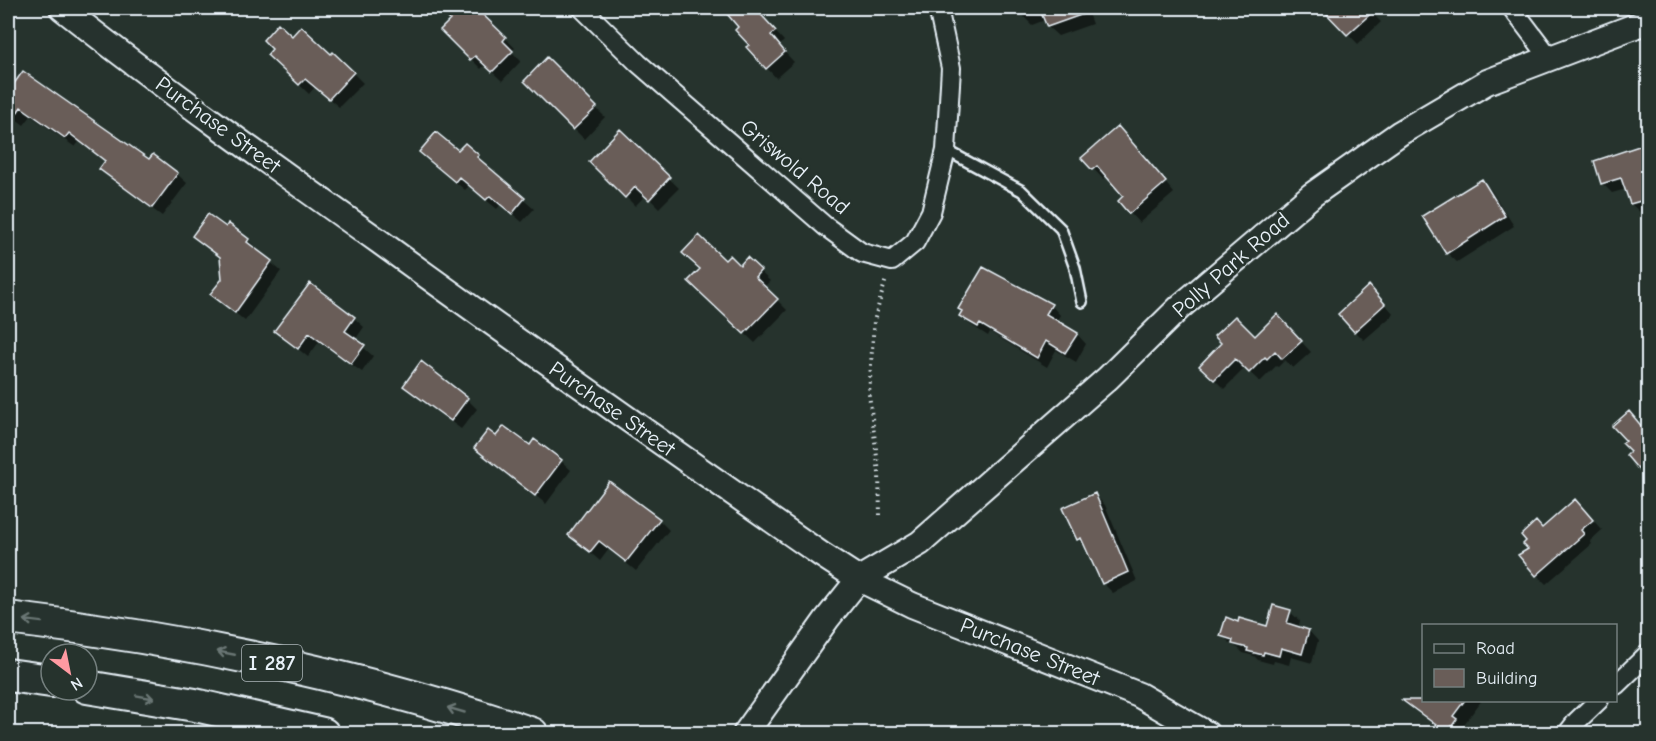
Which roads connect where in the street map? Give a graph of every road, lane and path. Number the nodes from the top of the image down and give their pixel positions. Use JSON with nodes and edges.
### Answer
{"nodes":[{"id":1,"x":62,"y":8,"type":"edge"},
{"id":2,"x":582,"y":8,"type":"edge"},
{"id":3,"x":938,"y":8,"type":"edge"},
{"id":4,"x":1512,"y":8,"type":"edge"},
{"id":5,"x":1648,"y":21,"type":"edge"},
{"id":6,"x":1549,"y":57,"type":"junction"},
{"id":7,"x":946,"y":150,"type":"junction"},
{"id":8,"x":892,"y":261,"type":"junction"},
{"id":9,"x":1082,"y":302,"type":"dead end"},
{"id":10,"x":880,"y":514,"type":"dead end"},
{"id":11,"x":859,"y":579,"type":"junction"},
{"id":12,"x":8,"y":618,"type":"edge"},
{"id":13,"x":1648,"y":654,"type":"edge"},
{"id":14,"x":8,"y":675,"type":"edge"},
{"id":15,"x":39,"y":679,"type":"edge"},
{"id":16,"x":1617,"y":684,"type":"edge"},
{"id":17,"x":99,"y":689,"type":"edge"},
{"id":18,"x":1597,"y":702,"type":"edge"},
{"id":19,"x":750,"y":726,"type":"edge"},
{"id":20,"x":323,"y":734,"type":"edge"},
{"id":21,"x":532,"y":734,"type":"edge"},
{"id":22,"x":1207,"y":734,"type":"edge"},
{"id":23,"x":1568,"y":734,"type":"edge"}],
"edges":[{"from":1,"to":11,"type":"main road","name":"Purchase Street"},
{"from":2,"to":8,"type":"street","name":"Griswold Road"},
{"from":3,"to":7,"type":"street"},
{"from":4,"to":6,"type":"street"},
{"from":5,"to":6,"type":"main road","name":"Polly Park Road"},
{"from":6,"to":11,"type":"main road","name":"Polly Park Road"},
{"from":7,"to":8,"type":"street"},
{"from":7,"to":9,"type":"lane"},
{"from":8,"to":10,"type":"path"},
{"from":11,"to":19,"type":"main road"},
{"from":11,"to":22,"type":"main road","name":"Purchase Street"},
{"from":21,"to":12,"type":"highway","number":"I 287","one_way":true},
{"from":13,"to":16,"type":"street"},
{"from":14,"to":15,"type":"highway"},
{"from":17,"to":20,"type":"highway","number":"I 287","one_way":true},
{"from":18,"to":23,"type":"street"}]}
